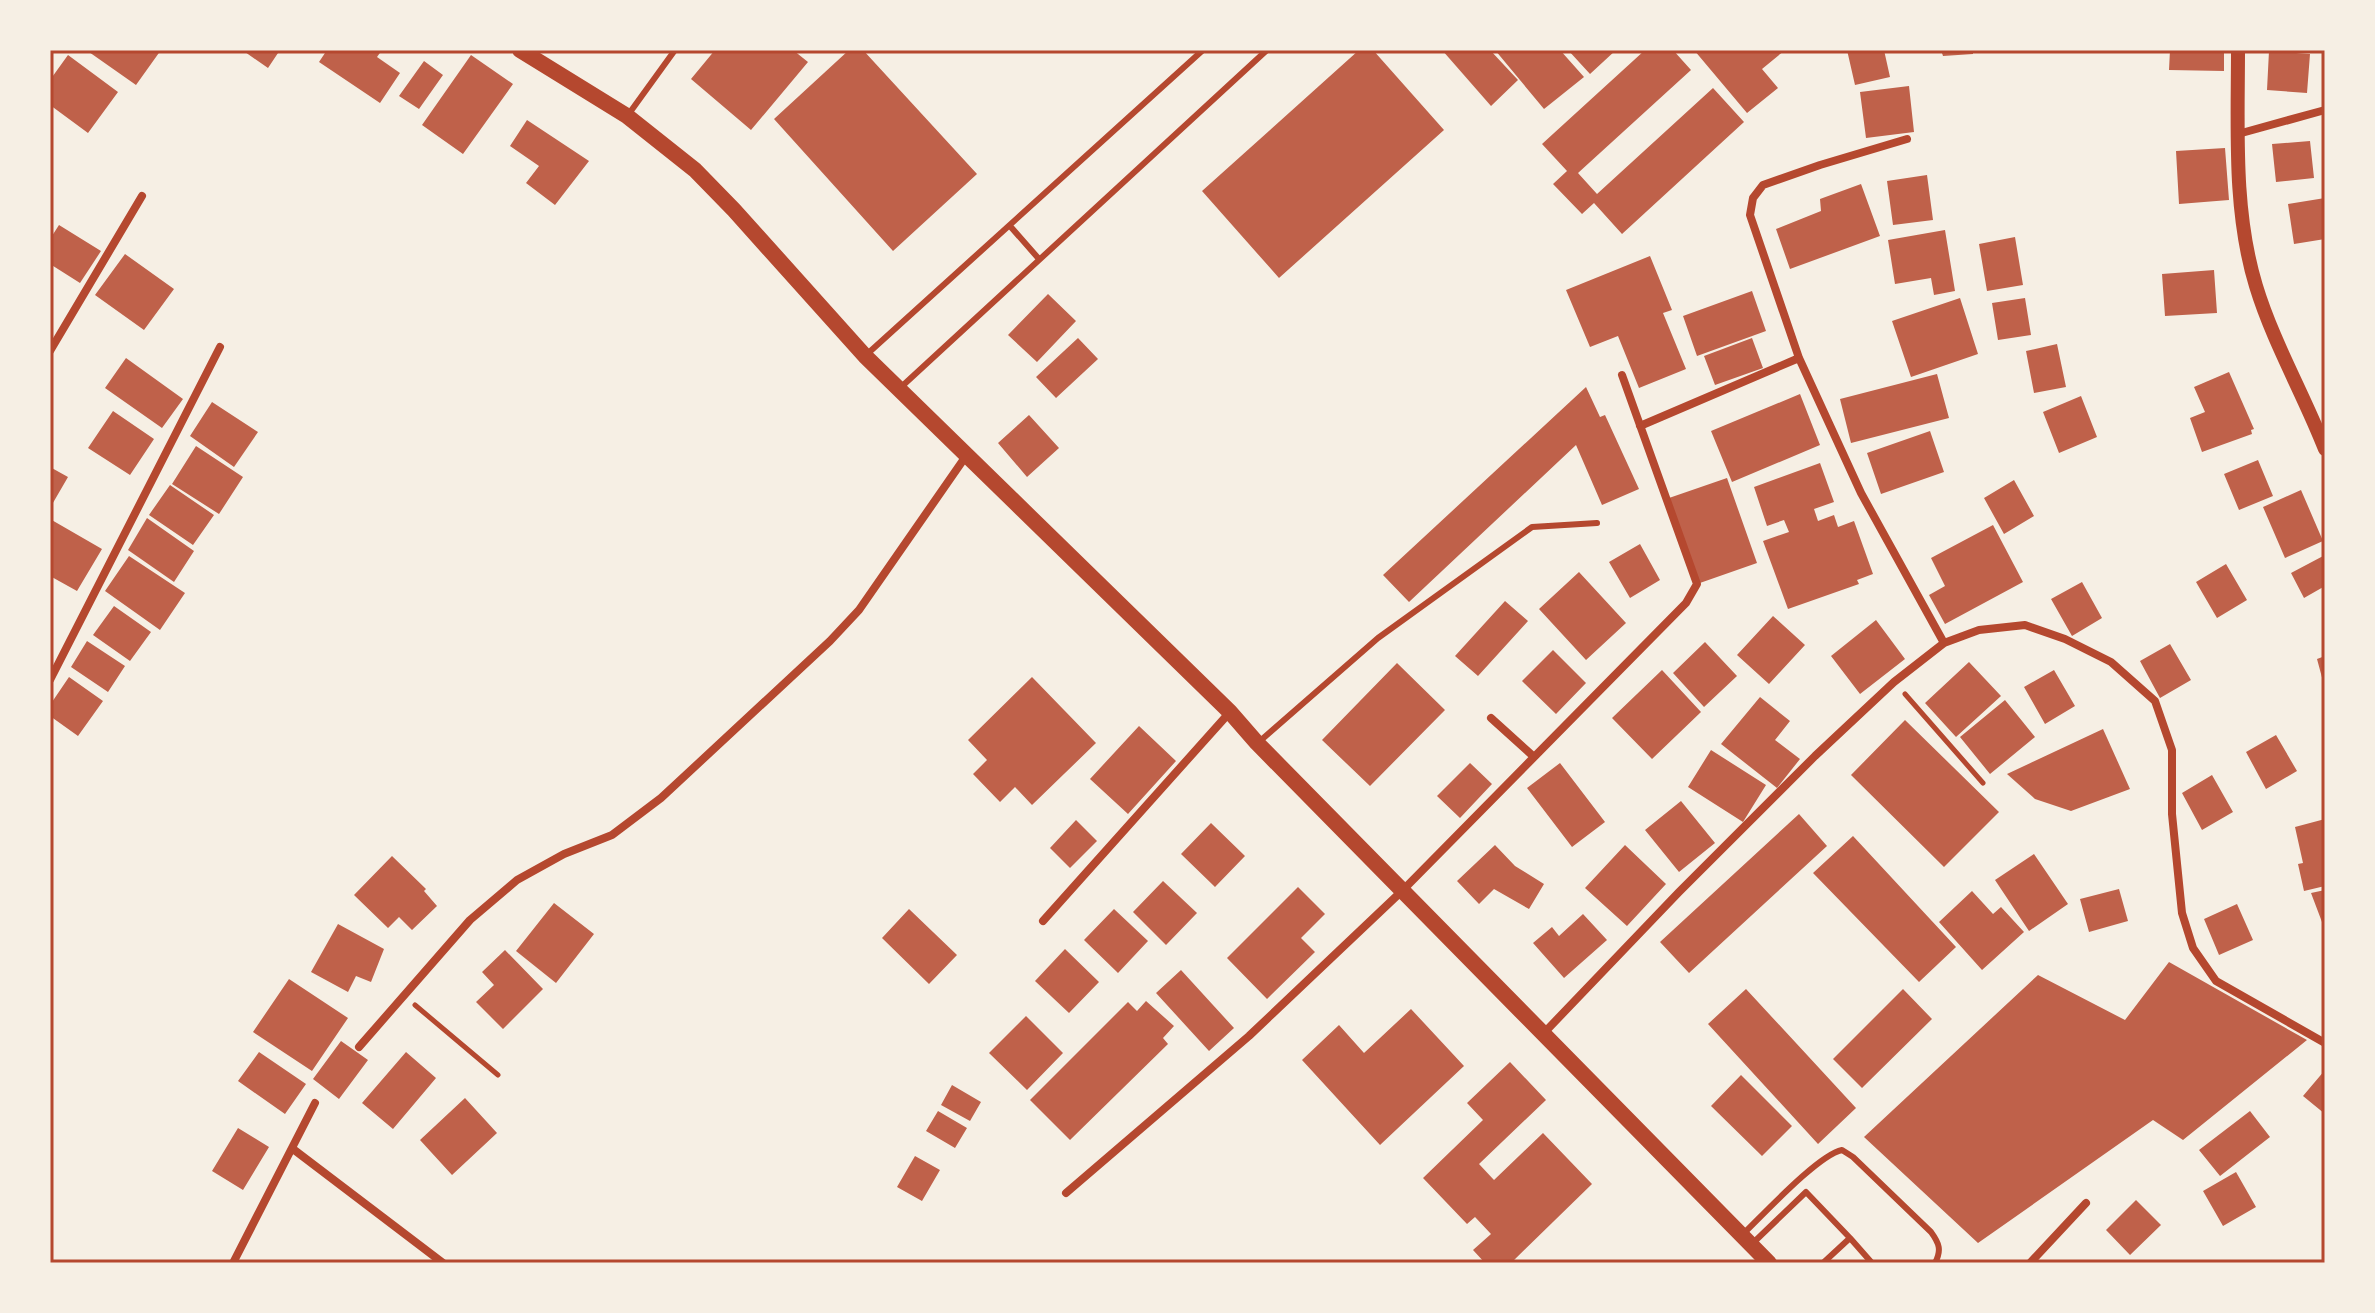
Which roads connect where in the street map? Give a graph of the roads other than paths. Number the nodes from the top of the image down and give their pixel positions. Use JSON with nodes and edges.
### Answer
{"nodes":[{"id":1,"x":520,"y":50,"type":"edge"},
{"id":2,"x":675,"y":50,"type":"edge"},
{"id":3,"x":1203,"y":50,"type":"edge"},
{"id":4,"x":1267,"y":50,"type":"edge"},
{"id":5,"x":2238,"y":50,"type":"edge"},
{"id":6,"x":2325,"y":110,"type":"edge"},
{"id":7,"x":627,"y":116,"type":"junction"},
{"id":8,"x":2238,"y":134,"type":"junction"},
{"id":9,"x":1907,"y":139,"type":"dead end"},
{"id":10,"x":142,"y":196,"type":"dead end"},
{"id":11,"x":1010,"y":226,"type":"junction"},
{"id":12,"x":1039,"y":259,"type":"junction"},
{"id":13,"x":220,"y":347,"type":"dead end"},
{"id":14,"x":50,"y":351,"type":"edge"},
{"id":15,"x":865,"y":356,"type":"junction"},
{"id":16,"x":1799,"y":358,"type":"junction"},
{"id":17,"x":1622,"y":375,"type":"dead end"},
{"id":18,"x":899,"y":389,"type":"junction"},
{"id":19,"x":1640,"y":426,"type":"junction"},
{"id":20,"x":2325,"y":449,"type":"edge"},
{"id":21,"x":966,"y":456,"type":"junction"},
{"id":22,"x":1597,"y":523,"type":"dead end"},
{"id":23,"x":1944,"y":643,"type":"junction"},
{"id":24,"x":50,"y":680,"type":"edge"},
{"id":25,"x":1230,"y":712,"type":"junction"},
{"id":26,"x":1491,"y":718,"type":"dead end"},
{"id":27,"x":1257,"y":743,"type":"junction"},
{"id":28,"x":1533,"y":756,"type":"junction"},
{"id":29,"x":1403,"y":890,"type":"junction"},
{"id":30,"x":1043,"y":921,"type":"dead end"},
{"id":31,"x":1543,"y":1034,"type":"junction"},
{"id":32,"x":2325,"y":1043,"type":"edge"},
{"id":33,"x":359,"y":1047,"type":"dead end"},
{"id":34,"x":315,"y":1103,"type":"dead end"},
{"id":35,"x":293,"y":1149,"type":"junction"},
{"id":36,"x":1066,"y":1193,"type":"dead end"},
{"id":37,"x":2086,"y":1203,"type":"dead end"},
{"id":38,"x":1850,"y":1238,"type":"junction"},
{"id":39,"x":1747,"y":1240,"type":"junction"},
{"id":40,"x":233,"y":1263,"type":"edge"},
{"id":41,"x":443,"y":1263,"type":"edge"},
{"id":42,"x":1769,"y":1263,"type":"edge"},
{"id":43,"x":1823,"y":1263,"type":"edge"},
{"id":44,"x":1872,"y":1263,"type":"edge"},
{"id":45,"x":1935,"y":1263,"type":"edge"},
{"id":46,"x":2030,"y":1263,"type":"edge"}],
"edges":[{"from":1,"to":7,"type":"main road"},
{"from":2,"to":7,"type":"lane"},
{"from":3,"to":11,"type":"lane"},
{"from":4,"to":12,"type":"lane"},
{"from":5,"to":8,"type":"street"},
{"from":6,"to":8,"type":"street"},
{"from":7,"to":15,"type":"main road"},
{"from":8,"to":20,"type":"street"},
{"from":9,"to":16,"type":"street"},
{"from":10,"to":14,"type":"street"},
{"from":11,"to":12,"type":"lane"},
{"from":11,"to":15,"type":"lane"},
{"from":12,"to":18,"type":"lane"},
{"from":13,"to":24,"type":"street"},
{"from":15,"to":18,"type":"main road"},
{"from":16,"to":19,"type":"street"},
{"from":16,"to":23,"type":"street"},
{"from":17,"to":19,"type":"street"},
{"from":18,"to":21,"type":"main road"},
{"from":19,"to":28,"type":"street"},
{"from":21,"to":25,"type":"main road"},
{"from":21,"to":33,"type":"street"},
{"from":22,"to":27,"type":"lane"},
{"from":23,"to":31,"type":"street"},
{"from":23,"to":32,"type":"street"},
{"from":25,"to":27,"type":"main road"},
{"from":25,"to":30,"type":"street"},
{"from":26,"to":28,"type":"street"},
{"from":27,"to":29,"type":"main road"},
{"from":28,"to":29,"type":"street"},
{"from":29,"to":31,"type":"main road"},
{"from":29,"to":36,"type":"street"},
{"from":31,"to":39,"type":"main road"},
{"from":34,"to":35,"type":"street"},
{"from":35,"to":40,"type":"street"},
{"from":35,"to":41,"type":"street"},
{"from":37,"to":46,"type":"street"},
{"from":38,"to":39,"type":"lane"},
{"from":38,"to":43,"type":"lane"},
{"from":38,"to":44,"type":"lane"},
{"from":39,"to":42,"type":"main road"},
{"from":39,"to":45,"type":"lane"}]}
